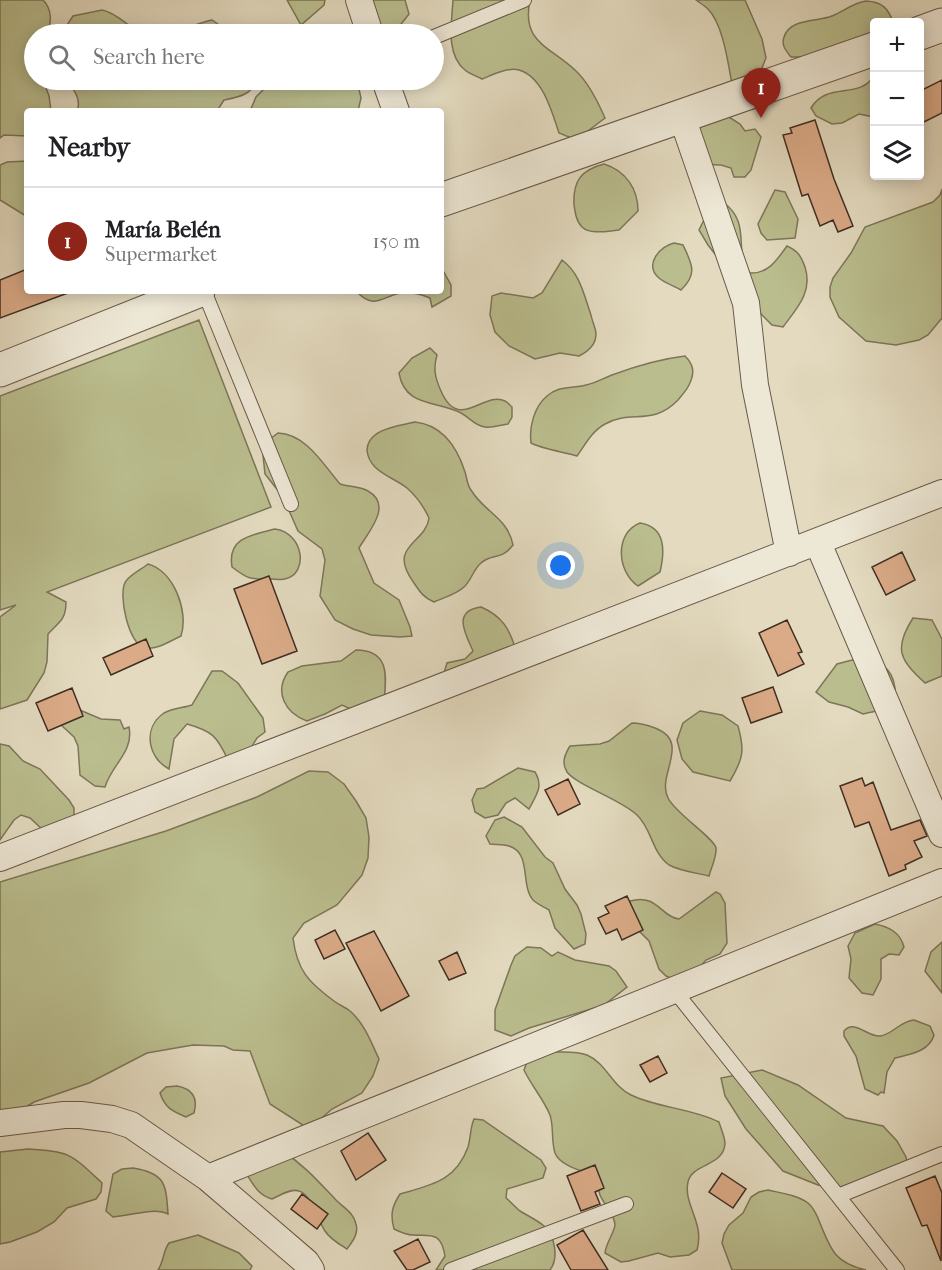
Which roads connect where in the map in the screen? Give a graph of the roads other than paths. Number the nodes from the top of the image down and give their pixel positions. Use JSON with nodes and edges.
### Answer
{"nodes":[{"id":1,"x":358,"y":0,"type":"edge"},
{"id":2,"x":524,"y":0,"type":"edge"},
{"id":3,"x":366,"y":24,"type":"edge"},
{"id":4,"x":942,"y":25,"type":"edge"},
{"id":5,"x":924,"y":32,"type":"edge"},
{"id":6,"x":444,"y":33,"type":"edge"},
{"id":7,"x":870,"y":50,"type":"edge"},
{"id":8,"x":389,"y":90,"type":"edge"},
{"id":9,"x":395,"y":108,"type":"edge"},
{"id":10,"x":682,"y":117,"type":"junction"},
{"id":11,"x":444,"y":199,"type":"edge"},
{"id":12,"x":190,"y":294,"type":"edge"},
{"id":13,"x":205,"y":294,"type":"edge"},
{"id":14,"x":0,"y":370,"type":"edge"},
{"id":15,"x":942,"y":493,"type":"edge"},
{"id":16,"x":291,"y":504,"type":"dead end"},
{"id":17,"x":818,"y":543,"type":"junction"},
{"id":18,"x":789,"y":553,"type":"junction"},
{"id":19,"x":942,"y":834,"type":"edge"},
{"id":20,"x":0,"y":858,"type":"edge"},
{"id":21,"x":942,"y":882,"type":"edge"},
{"id":22,"x":674,"y":990,"type":"junction"},
{"id":23,"x":0,"y":1123,"type":"edge"},
{"id":24,"x":942,"y":1154,"type":"edge"},
{"id":25,"x":208,"y":1178,"type":"junction"},
{"id":26,"x":838,"y":1196,"type":"junction"},
{"id":27,"x":626,"y":1204,"type":"dead end"},
{"id":28,"x":302,"y":1268,"type":"edge"},
{"id":29,"x":451,"y":1270,"type":"edge"},
{"id":30,"x":897,"y":1270,"type":"edge"}],
"edges":[{"from":1,"to":3,"type":"street"},
{"from":2,"to":6,"type":"lane"},
{"from":4,"to":5,"type":"street"},
{"from":7,"to":10,"type":"street"},
{"from":8,"to":9,"type":"street"},
{"from":10,"to":11,"type":"street"},
{"from":10,"to":18,"type":"street"},
{"from":12,"to":14,"type":"street"},
{"from":13,"to":16,"type":"lane"},
{"from":15,"to":17,"type":"street"},
{"from":17,"to":18,"type":"street"},
{"from":17,"to":19,"type":"street"},
{"from":18,"to":20,"type":"street"},
{"from":21,"to":22,"type":"street"},
{"from":22,"to":25,"type":"street"},
{"from":22,"to":26,"type":"lane"},
{"from":23,"to":25,"type":"street"},
{"from":24,"to":26,"type":"lane"},
{"from":25,"to":28,"type":"street"},
{"from":26,"to":30,"type":"lane"},
{"from":27,"to":29,"type":"lane"}]}
